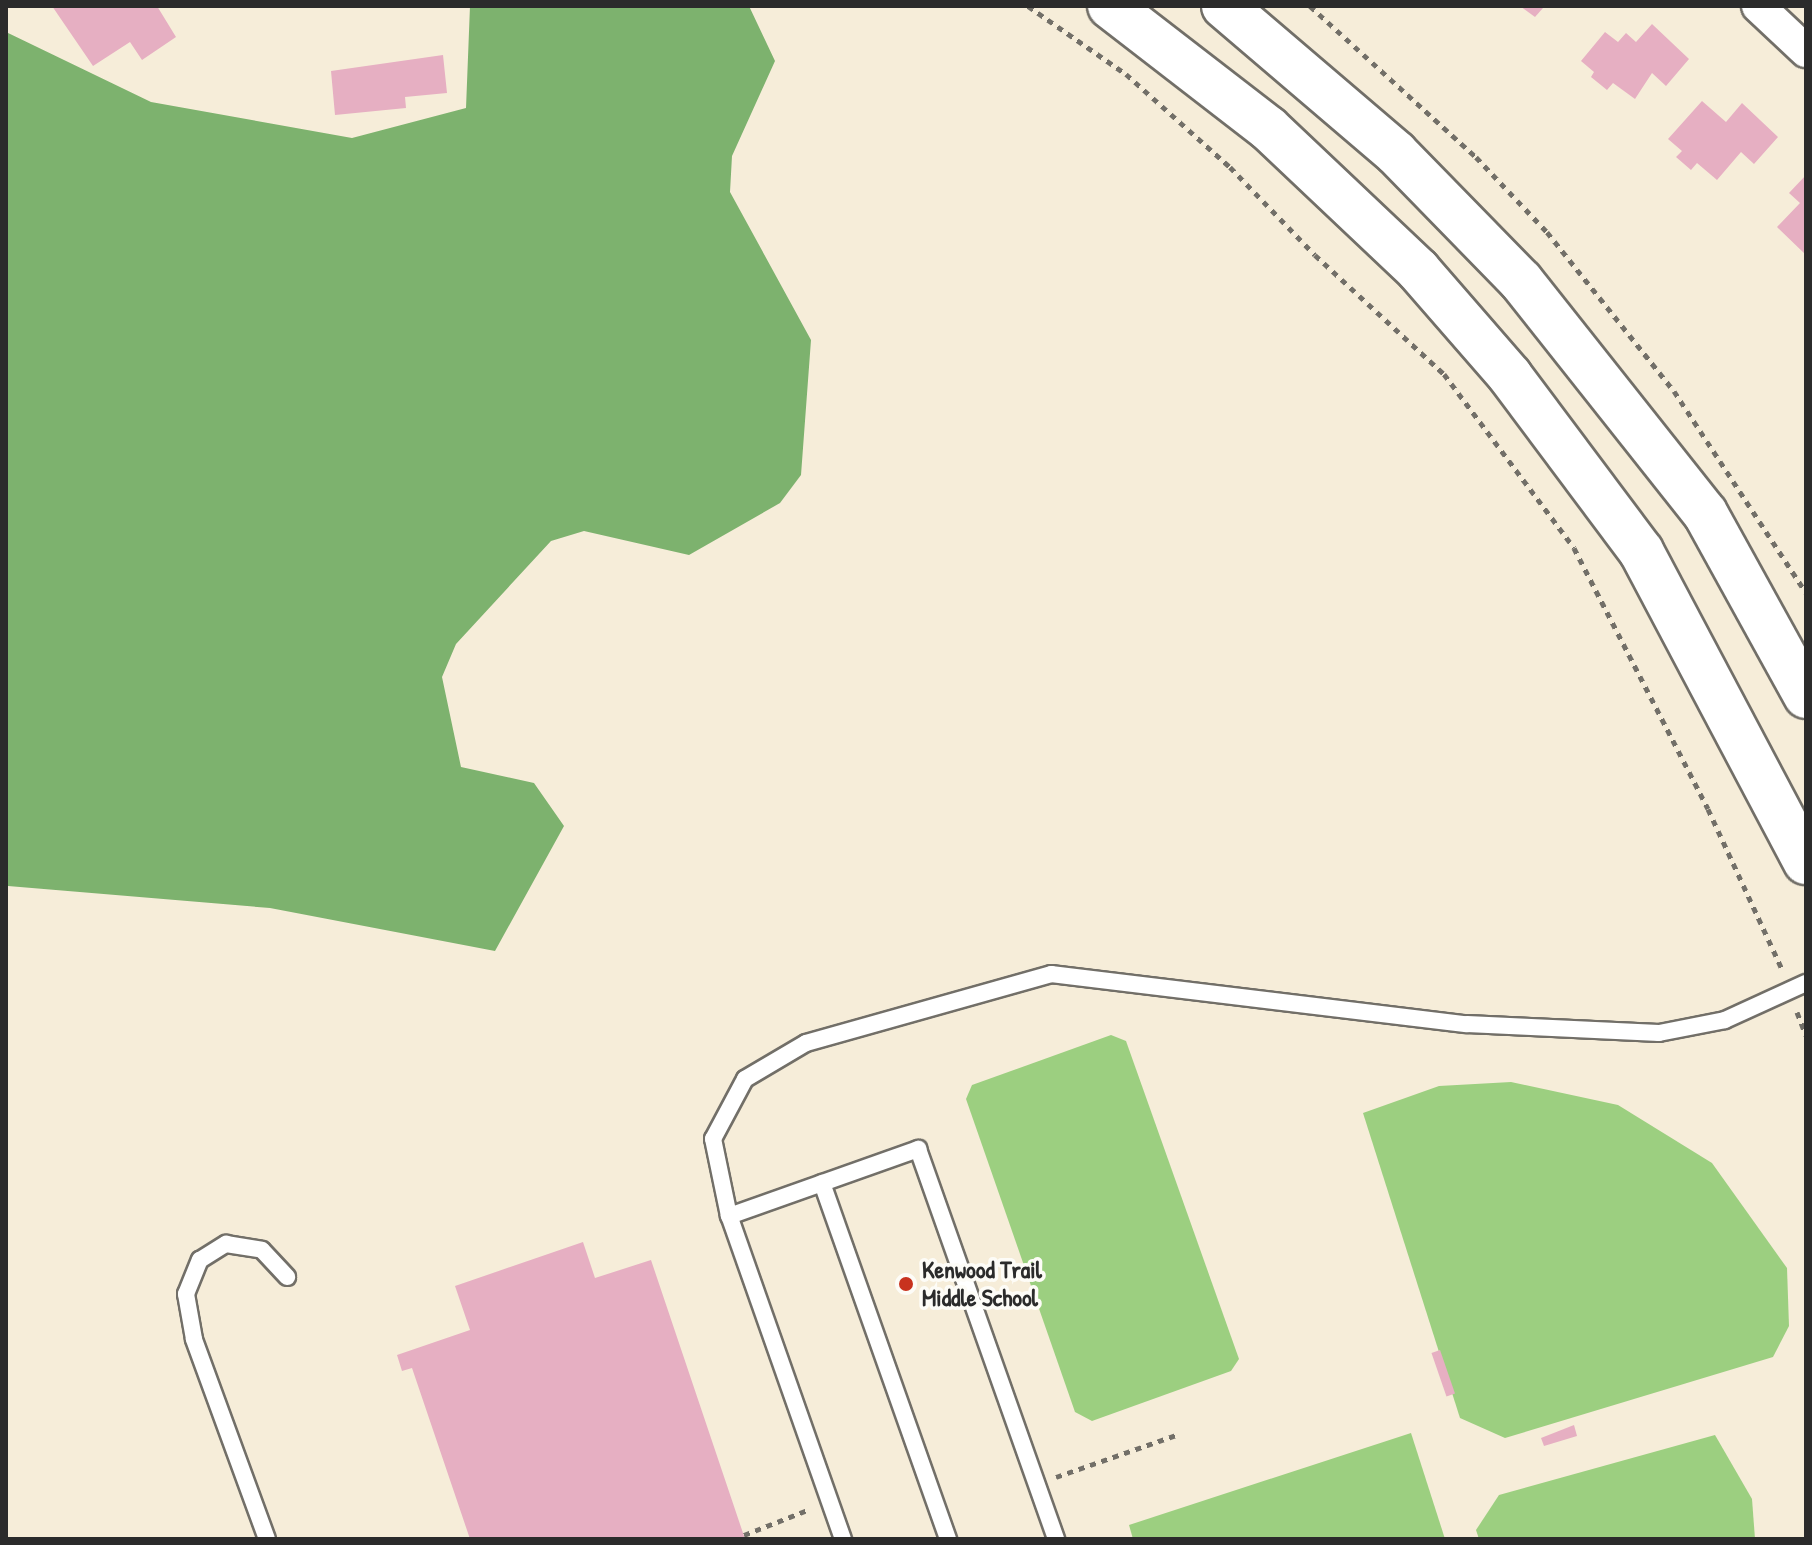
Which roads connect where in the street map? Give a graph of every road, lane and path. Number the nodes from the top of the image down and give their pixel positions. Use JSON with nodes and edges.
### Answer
{"nodes":[{"id":1,"x":1028,"y":6,"type":"edge"},
{"id":2,"x":1110,"y":6,"type":"edge"},
{"id":3,"x":1224,"y":6,"type":"edge"},
{"id":4,"x":1758,"y":6,"type":"edge"},
{"id":5,"x":1806,"y":51,"type":"edge"},
{"id":6,"x":1806,"y":696,"type":"edge"},
{"id":7,"x":1806,"y":862,"type":"edge"},
{"id":8,"x":1806,"y":983,"type":"edge"},
{"id":9,"x":1790,"y":992,"type":"junction"},
{"id":10,"x":1806,"y":1035,"type":"edge"},
{"id":11,"x":822,"y":1183,"type":"junction"},
{"id":12,"x":729,"y":1216,"type":"junction"},
{"id":13,"x":287,"y":1277,"type":"dead end"},
{"id":14,"x":1176,"y":1435,"type":"dead end"},
{"id":15,"x":1036,"y":1484,"type":"junction"},
{"id":16,"x":829,"y":1502,"type":"junction"},
{"id":17,"x":744,"y":1535,"type":"dead end"},
{"id":18,"x":267,"y":1539,"type":"edge"},
{"id":19,"x":843,"y":1539,"type":"edge"},
{"id":20,"x":948,"y":1539,"type":"edge"},
{"id":21,"x":1056,"y":1539,"type":"edge"}],
"edges":[{"from":1,"to":9,"type":"path"},
{"from":2,"to":7,"type":"main road"},
{"from":3,"to":6,"type":"main road"},
{"from":4,"to":5,"type":"street"},
{"from":8,"to":9,"type":"lane"},
{"from":9,"to":10,"type":"path"},
{"from":9,"to":12,"type":"lane"},
{"from":11,"to":12,"type":"lane"},
{"from":11,"to":15,"type":"lane"},
{"from":11,"to":20,"type":"lane"},
{"from":12,"to":16,"type":"lane"},
{"from":13,"to":18,"type":"lane"},
{"from":14,"to":15,"type":"path"},
{"from":15,"to":21,"type":"lane"},
{"from":16,"to":17,"type":"path"},
{"from":16,"to":19,"type":"lane"}]}
